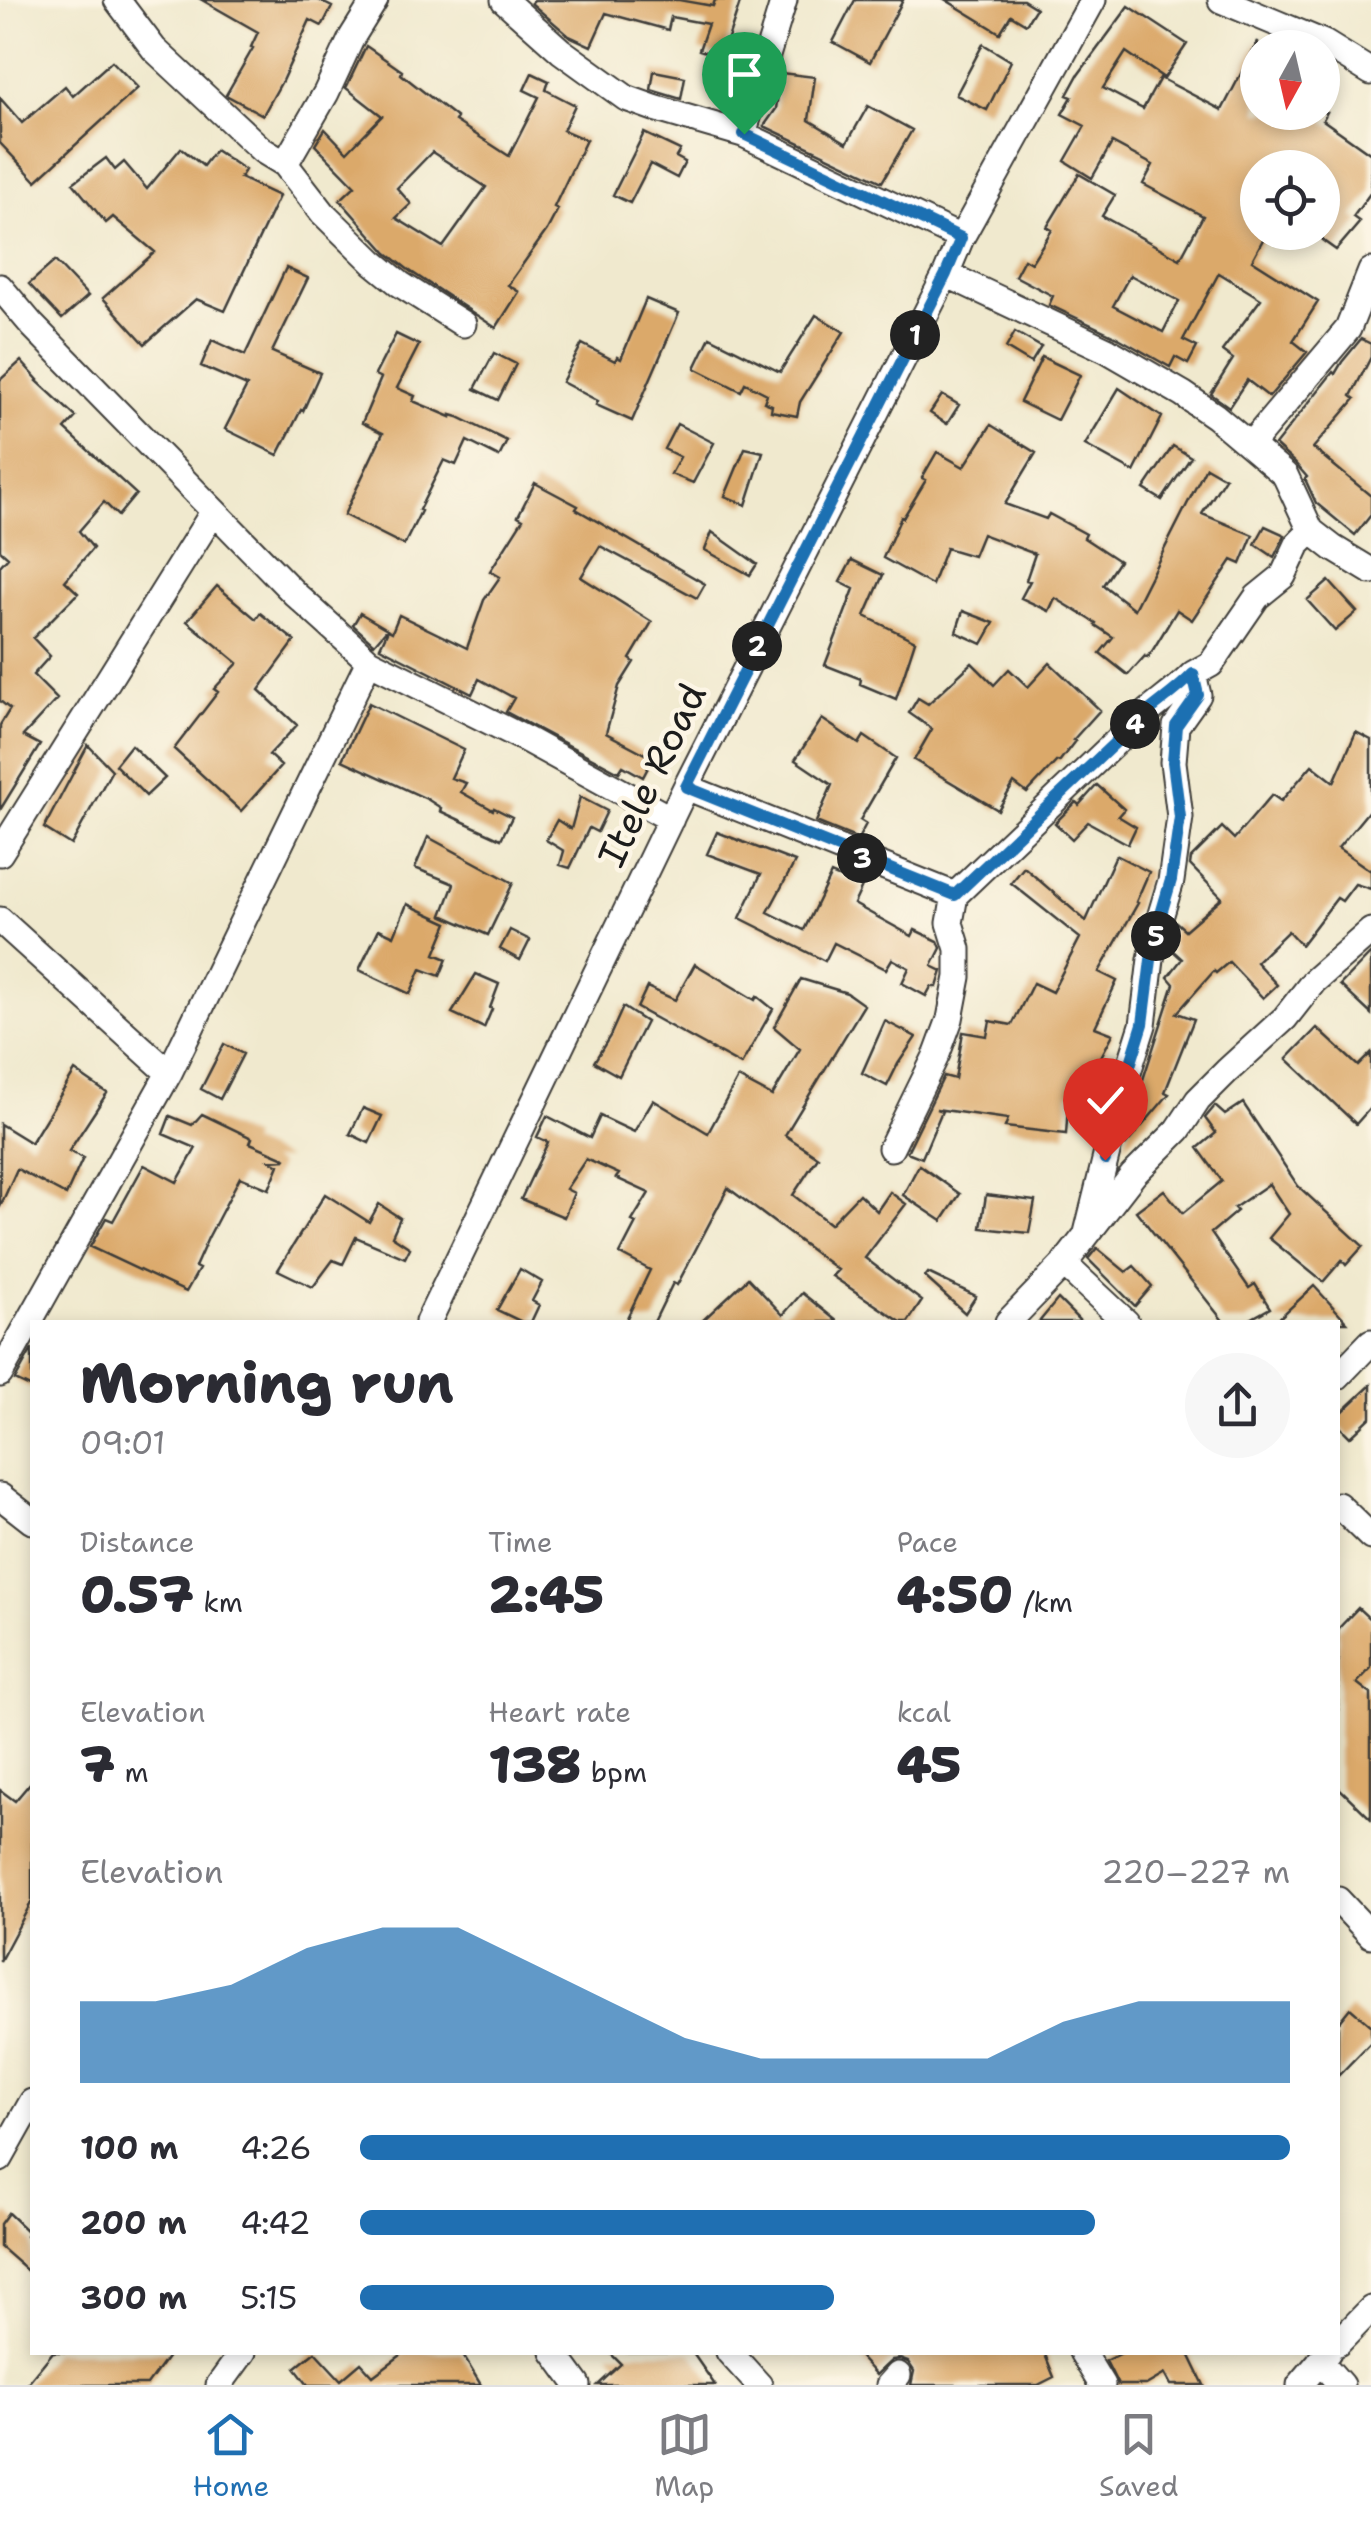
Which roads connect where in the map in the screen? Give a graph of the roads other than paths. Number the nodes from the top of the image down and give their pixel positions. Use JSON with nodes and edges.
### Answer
{"nodes":[{"id":1,"x":117,"y":0,"type":"edge"},
{"id":2,"x":375,"y":0,"type":"edge"},
{"id":3,"x":504,"y":0,"type":"edge"},
{"id":4,"x":784,"y":0,"type":"edge"},
{"id":5,"x":1093,"y":0,"type":"edge"},
{"id":6,"x":1221,"y":0,"type":"edge"},
{"id":7,"x":1371,"y":72,"type":"edge"},
{"id":8,"x":744,"y":134,"type":"junction"},
{"id":9,"x":285,"y":164,"type":"junction"},
{"id":10,"x":961,"y":238,"type":"junction"},
{"id":11,"x":1371,"y":271,"type":"edge"},
{"id":12,"x":946,"y":274,"type":"junction"},
{"id":13,"x":0,"y":286,"type":"edge"},
{"id":14,"x":463,"y":324,"type":"dead end"},
{"id":15,"x":1250,"y":444,"type":"junction"},
{"id":16,"x":214,"y":511,"type":"junction"},
{"id":17,"x":1311,"y":531,"type":"junction"},
{"id":18,"x":1371,"y":571,"type":"edge"},
{"id":19,"x":370,"y":661,"type":"junction"},
{"id":20,"x":1193,"y":674,"type":"junction"},
{"id":21,"x":686,"y":787,"type":"junction"},
{"id":22,"x":671,"y":819,"type":"junction"},
{"id":23,"x":0,"y":853,"type":"edge"},
{"id":24,"x":955,"y":895,"type":"junction"},
{"id":25,"x":0,"y":920,"type":"edge"},
{"id":26,"x":1371,"y":931,"type":"edge"},
{"id":27,"x":169,"y":1074,"type":"junction"},
{"id":28,"x":891,"y":1148,"type":"dead end"},
{"id":29,"x":1086,"y":1233,"type":"junction"},
{"id":30,"x":1064,"y":1264,"type":"junction"},
{"id":31,"x":30,"y":1320,"type":"edge"},
{"id":32,"x":431,"y":1320,"type":"edge"},
{"id":33,"x":1010,"y":1320,"type":"edge"},
{"id":34,"x":1124,"y":1320,"type":"edge"},
{"id":35,"x":30,"y":1321,"type":"edge"},
{"id":36,"x":1371,"y":1342,"type":"edge"},
{"id":37,"x":0,"y":1374,"type":"edge"},
{"id":38,"x":1340,"y":1374,"type":"edge"},
{"id":39,"x":0,"y":1496,"type":"edge"},
{"id":40,"x":1340,"y":1507,"type":"edge"},
{"id":41,"x":30,"y":1519,"type":"edge"},
{"id":42,"x":1371,"y":1537,"type":"edge"},
{"id":43,"x":1340,"y":1908,"type":"edge"},
{"id":44,"x":1371,"y":1935,"type":"edge"},
{"id":45,"x":30,"y":2106,"type":"edge"},
{"id":46,"x":0,"y":2159,"type":"edge"},
{"id":47,"x":1371,"y":2309,"type":"edge"},
{"id":48,"x":1340,"y":2341,"type":"edge"},
{"id":49,"x":240,"y":2355,"type":"edge"},
{"id":50,"x":556,"y":2355,"type":"edge"},
{"id":51,"x":732,"y":2355,"type":"edge"},
{"id":52,"x":1084,"y":2355,"type":"edge"},
{"id":53,"x":1326,"y":2355,"type":"edge"},
{"id":54,"x":1330,"y":2355,"type":"edge"},
{"id":55,"x":219,"y":2385,"type":"edge"},
{"id":56,"x":578,"y":2385,"type":"edge"},
{"id":57,"x":760,"y":2385,"type":"edge"},
{"id":58,"x":1102,"y":2385,"type":"edge"},
{"id":59,"x":1300,"y":2385,"type":"edge"},
{"id":60,"x":1341,"y":2385,"type":"edge"}],
"edges":[{"from":1,"to":9,"type":"street"},
{"from":2,"to":9,"type":"street"},
{"from":3,"to":8,"type":"street"},
{"from":4,"to":8,"type":"street"},
{"from":5,"to":10,"type":"street","name":"Itele Road"},
{"from":6,"to":7,"type":"street"},
{"from":8,"to":10,"type":"street"},
{"from":9,"to":14,"type":"street"},
{"from":10,"to":12,"type":"street","name":"Itele Road"},
{"from":11,"to":15,"type":"street"},
{"from":12,"to":15,"type":"street"},
{"from":12,"to":21,"type":"street","name":"Itele Road"},
{"from":13,"to":16,"type":"street"},
{"from":15,"to":17,"type":"street"},
{"from":16,"to":19,"type":"street"},
{"from":16,"to":23,"type":"street"},
{"from":17,"to":18,"type":"street"},
{"from":17,"to":20,"type":"street"},
{"from":19,"to":22,"type":"street"},
{"from":19,"to":27,"type":"street"},
{"from":20,"to":24,"type":"street"},
{"from":20,"to":29,"type":"street"},
{"from":21,"to":22,"type":"street","name":"Itele Road"},
{"from":21,"to":24,"type":"street"},
{"from":22,"to":32,"type":"street","name":"Itele Road"},
{"from":24,"to":28,"type":"street"},
{"from":25,"to":27,"type":"street"},
{"from":26,"to":29,"type":"street"},
{"from":27,"to":31,"type":"street"},
{"from":29,"to":30,"type":"street"},
{"from":30,"to":33,"type":"street"},
{"from":30,"to":34,"type":"street"},
{"from":35,"to":37,"type":"street"},
{"from":36,"to":38,"type":"street"},
{"from":39,"to":41,"type":"street"},
{"from":40,"to":42,"type":"street"},
{"from":43,"to":44,"type":"street"},
{"from":45,"to":46,"type":"street"},
{"from":47,"to":48,"type":"street"},
{"from":49,"to":55,"type":"street"},
{"from":50,"to":56,"type":"street"},
{"from":51,"to":57,"type":"street"},
{"from":52,"to":58,"type":"street"},
{"from":53,"to":59,"type":"street"},
{"from":54,"to":60,"type":"street"}]}
